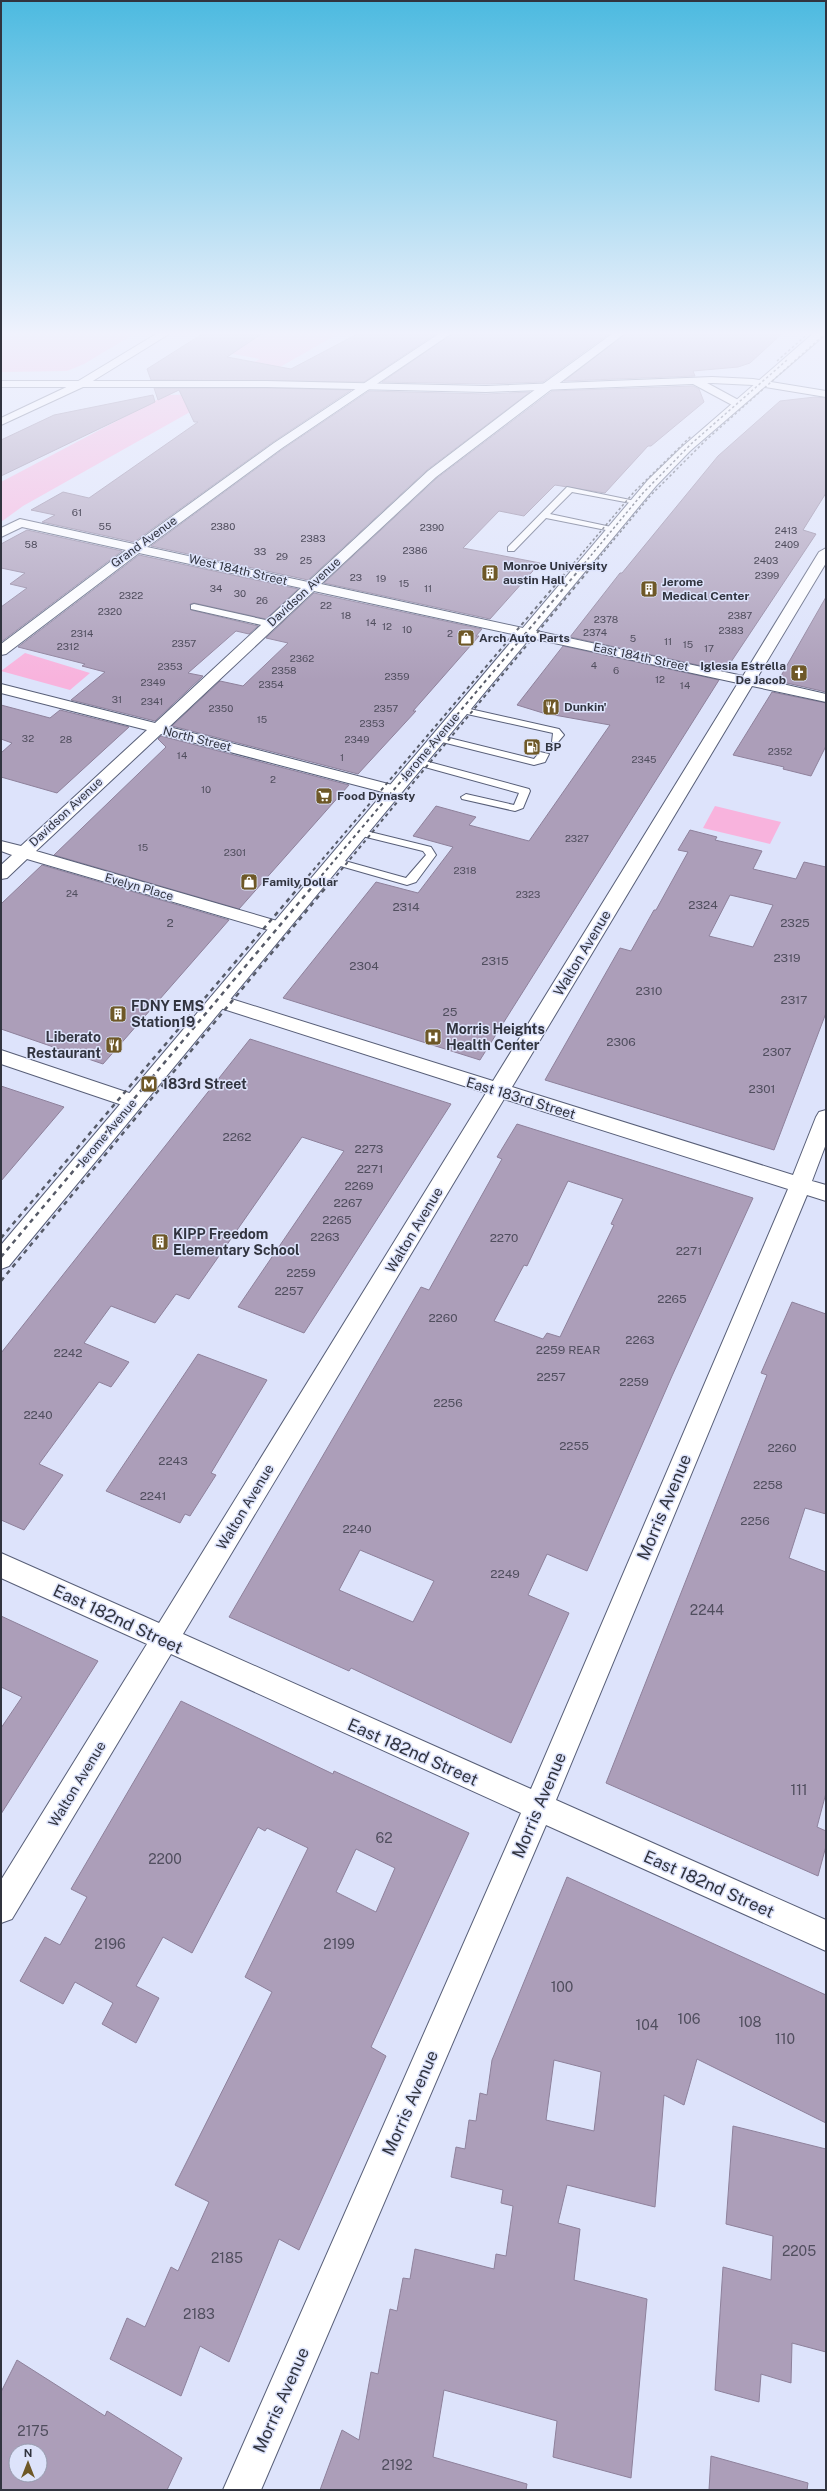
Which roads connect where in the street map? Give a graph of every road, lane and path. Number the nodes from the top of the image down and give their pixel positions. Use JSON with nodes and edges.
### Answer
{"nodes":[{"id":1,"x":277,"y":447,"type":"edge"},
{"id":2,"x":467,"y":447,"type":"edge"},
{"id":3,"x":688,"y":447,"type":"edge"},
{"id":4,"x":636,"y":502,"type":"junction"},
{"id":5,"x":544,"y":515,"type":"junction"},
{"id":6,"x":613,"y":530,"type":"junction"},
{"id":7,"x":1,"y":533,"type":"edge"},
{"id":8,"x":136,"y":547,"type":"junction"},
{"id":9,"x":511,"y":549,"type":"dead end"},
{"id":10,"x":826,"y":552,"type":"edge"},
{"id":11,"x":311,"y":586,"type":"junction"},
{"id":12,"x":194,"y":607,"type":"dead end"},
{"id":13,"x":270,"y":624,"type":"junction"},
{"id":14,"x":526,"y":632,"type":"junction"},
{"id":15,"x":1,"y":651,"type":"edge"},
{"id":16,"x":747,"y":680,"type":"junction"},
{"id":17,"x":1,"y":688,"type":"edge"},
{"id":18,"x":826,"y":698,"type":"edge"},
{"id":19,"x":461,"y":710,"type":"junction"},
{"id":20,"x":157,"y":729,"type":"junction"},
{"id":21,"x":437,"y":738,"type":"junction"},
{"id":22,"x":555,"y":740,"type":"dead end"},
{"id":23,"x":491,"y":741,"type":"dead end"},
{"id":24,"x":507,"y":745,"type":"dead end"},
{"id":25,"x":484,"y":750,"type":"junction"},
{"id":26,"x":529,"y":751,"type":"dead end"},
{"id":27,"x":501,"y":754,"type":"junction"},
{"id":28,"x":544,"y":754,"type":"dead end"},
{"id":29,"x":523,"y":759,"type":"junction"},
{"id":30,"x":418,"y":762,"type":"junction"},
{"id":31,"x":394,"y":790,"type":"junction"},
{"id":32,"x":466,"y":797,"type":"dead end"},
{"id":33,"x":358,"y":832,"type":"junction"},
{"id":34,"x":1,"y":846,"type":"edge"},
{"id":35,"x":22,"y":853,"type":"junction"},
{"id":36,"x":334,"y":862,"type":"junction"},
{"id":37,"x":1,"y":874,"type":"edge"},
{"id":38,"x":278,"y":927,"type":"junction"},
{"id":39,"x":218,"y":1001,"type":"junction"},
{"id":40,"x":1,"y":1057,"type":"edge"},
{"id":41,"x":499,"y":1091,"type":"junction"},
{"id":42,"x":134,"y":1102,"type":"junction"},
{"id":43,"x":826,"y":1116,"type":"edge"},
{"id":44,"x":813,"y":1189,"type":"edge"},
{"id":45,"x":1,"y":1260,"type":"edge"},
{"id":46,"x":1,"y":1565,"type":"edge"},
{"id":47,"x":164,"y":1640,"type":"junction"},
{"id":48,"x":538,"y":1808,"type":"junction"},
{"id":49,"x":1,"y":1908,"type":"edge"},
{"id":50,"x":826,"y":1936,"type":"edge"},
{"id":51,"x":242,"y":2490,"type":"edge"}],
"edges":[{"from":1,"to":8,"type":"street","name":"Grand Avenue"},
{"from":2,"to":11,"type":"street","name":"Davidson Avenue"},
{"from":3,"to":4,"type":"street","name":"Jerome Avenue"},
{"from":4,"to":5,"type":"lane"},
{"from":4,"to":6,"type":"street","name":"Jerome Avenue"},
{"from":5,"to":6,"type":"lane"},
{"from":5,"to":9,"type":"lane"},
{"from":6,"to":14,"type":"street","name":"Jerome Avenue"},
{"from":7,"to":8,"type":"street","name":"West 184th Street"},
{"from":8,"to":11,"type":"street","name":"West 184th Street"},
{"from":8,"to":15,"type":"street","name":"Grand Avenue"},
{"from":10,"to":16,"type":"street","name":"Walton Avenue"},
{"from":11,"to":13,"type":"street","name":"Davidson Avenue"},
{"from":11,"to":14,"type":"street","name":"West 184th Street"},
{"from":12,"to":13,"type":"lane"},
{"from":13,"to":20,"type":"street","name":"Davidson Avenue"},
{"from":14,"to":16,"type":"street","name":"East 184th Street"},
{"from":14,"to":19,"type":"street","name":"Jerome Avenue"},
{"from":16,"to":18,"type":"street","name":"East 184th Street"},
{"from":16,"to":41,"type":"street","name":"Walton Avenue"},
{"from":17,"to":20,"type":"street","name":"North Street"},
{"from":19,"to":21,"type":"street","name":"Jerome Avenue"},
{"from":19,"to":22,"type":"lane"},
{"from":20,"to":31,"type":"street","name":"North Street"},
{"from":20,"to":35,"type":"street","name":"Davidson Avenue"},
{"from":21,"to":25,"type":"lane"},
{"from":21,"to":30,"type":"street","name":"Jerome Avenue"},
{"from":23,"to":25,"type":"lane"},
{"from":24,"to":27,"type":"lane"},
{"from":25,"to":27,"type":"lane"},
{"from":26,"to":29,"type":"lane"},
{"from":27,"to":29,"type":"lane"},
{"from":28,"to":29,"type":"lane"},
{"from":30,"to":31,"type":"street","name":"Jerome Avenue"},
{"from":30,"to":32,"type":"lane"},
{"from":31,"to":33,"type":"street","name":"Jerome Avenue"},
{"from":33,"to":36,"type":"street","name":"Jerome Avenue"},
{"from":33,"to":36,"type":"lane"},
{"from":34,"to":35,"type":"street","name":"Evelyn Place"},
{"from":35,"to":37,"type":"street","name":"Davidson Avenue"},
{"from":35,"to":38,"type":"street","name":"Evelyn Place"},
{"from":36,"to":38,"type":"street","name":"Jerome Avenue"},
{"from":38,"to":39,"type":"street","name":"Jerome Avenue"},
{"from":39,"to":41,"type":"street","name":"East 183rd Street"},
{"from":39,"to":42,"type":"street","name":"Jerome Avenue"},
{"from":40,"to":42,"type":"street"},
{"from":41,"to":44,"type":"street","name":"East 183rd Street"},
{"from":41,"to":47,"type":"street","name":"Walton Avenue"},
{"from":42,"to":45,"type":"street","name":"Jerome Avenue"},
{"from":43,"to":44,"type":"street","name":"Morris Avenue"},
{"from":44,"to":48,"type":"street","name":"Morris Avenue"},
{"from":46,"to":47,"type":"street","name":"East 182nd Street"},
{"from":47,"to":48,"type":"street","name":"East 182nd Street"},
{"from":47,"to":49,"type":"street","name":"Walton Avenue"},
{"from":48,"to":50,"type":"street","name":"East 182nd Street"},
{"from":48,"to":51,"type":"street","name":"Morris Avenue"}]}
